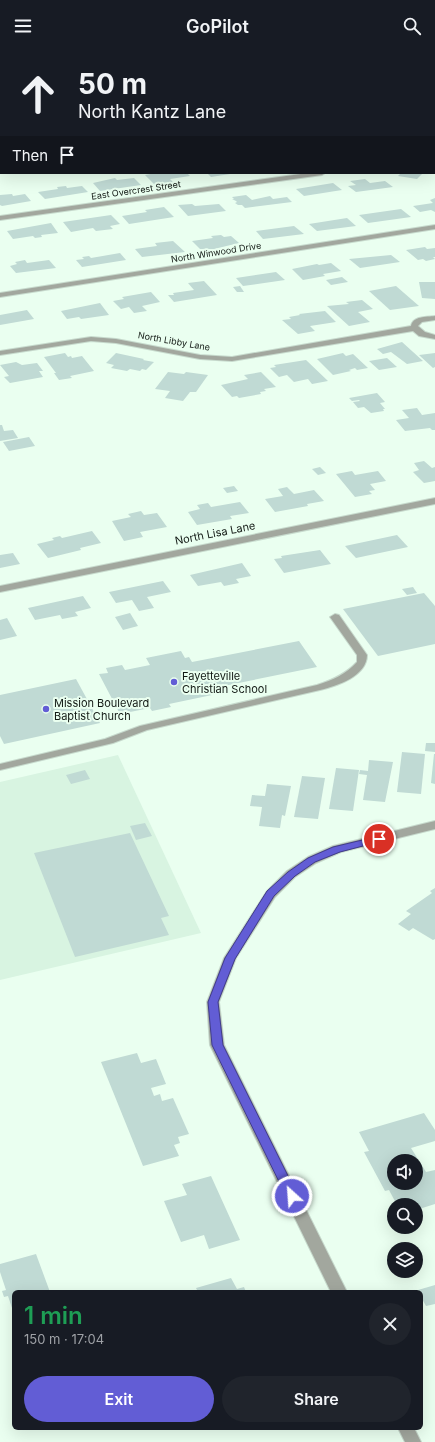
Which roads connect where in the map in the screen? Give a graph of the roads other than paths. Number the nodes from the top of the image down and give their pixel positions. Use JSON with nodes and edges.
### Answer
{"nodes":[{"id":1,"x":315,"y":174,"type":"edge"},
{"id":2,"x":0,"y":218,"type":"edge"},
{"id":3,"x":435,"y":227,"type":"edge"},
{"id":4,"x":0,"y":295,"type":"edge"},
{"id":5,"x":435,"y":318,"type":"edge"},
{"id":6,"x":414,"y":328,"type":"junction"},
{"id":7,"x":435,"y":337,"type":"edge"},
{"id":8,"x":0,"y":352,"type":"edge"},
{"id":9,"x":435,"y":501,"type":"edge"},
{"id":10,"x":0,"y":589,"type":"edge"},
{"id":11,"x":335,"y":618,"type":"dead end"},
{"id":12,"x":0,"y":767,"type":"edge"},
{"id":13,"x":435,"y":825,"type":"edge"},
{"id":14,"x":338,"y":1290,"type":"edge"},
{"id":15,"x":407,"y":1430,"type":"edge"},
{"id":16,"x":413,"y":1442,"type":"edge"}],
"edges":[{"from":1,"to":2,"type":"street","name":"East Overcrest Street"},
{"from":3,"to":4,"type":"street","name":"North Winwood Drive"},
{"from":5,"to":6,"type":"street","name":"North Libby Lane"},
{"from":6,"to":7,"type":"street"},
{"from":6,"to":8,"type":"street","name":"North Libby Lane"},
{"from":9,"to":10,"type":"street","name":"North Lisa Lane"},
{"from":11,"to":12,"type":"street"},
{"from":13,"to":14,"type":"street"},
{"from":15,"to":16,"type":"street"}]}
